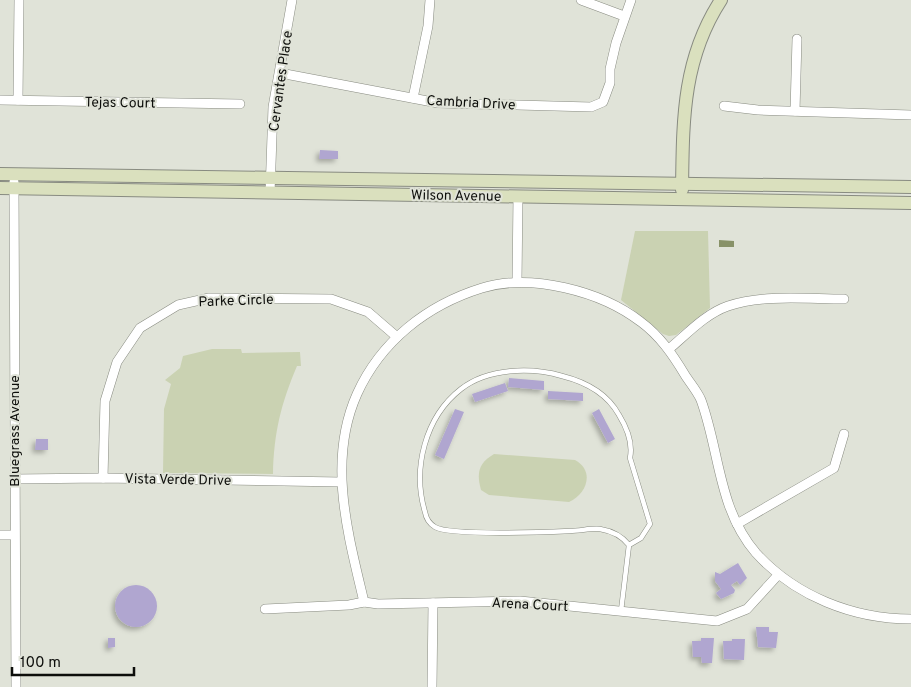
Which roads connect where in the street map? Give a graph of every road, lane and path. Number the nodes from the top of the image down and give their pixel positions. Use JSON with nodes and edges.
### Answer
{"nodes":[{"id":1,"x":19,"y":0,"type":"edge"},
{"id":2,"x":292,"y":0,"type":"edge"},
{"id":3,"x":430,"y":0,"type":"edge"},
{"id":4,"x":581,"y":0,"type":"edge"},
{"id":5,"x":631,"y":0,"type":"edge"},
{"id":6,"x":722,"y":0,"type":"edge"},
{"id":7,"x":624,"y":16,"type":"junction"},
{"id":8,"x":797,"y":39,"type":"dead end"},
{"id":9,"x":280,"y":73,"type":"junction"},
{"id":10,"x":413,"y":98,"type":"junction"},
{"id":11,"x":0,"y":100,"type":"edge"},
{"id":12,"x":18,"y":100,"type":"junction"},
{"id":13,"x":240,"y":104,"type":"dead end"},
{"id":14,"x":724,"y":106,"type":"dead end"},
{"id":15,"x":795,"y":111,"type":"junction"},
{"id":16,"x":911,"y":115,"type":"edge"},
{"id":17,"x":0,"y":174,"type":"edge"},
{"id":18,"x":14,"y":174,"type":"junction"},
{"id":19,"x":271,"y":176,"type":"junction"},
{"id":20,"x":682,"y":184,"type":"junction"},
{"id":21,"x":911,"y":187,"type":"edge"},
{"id":22,"x":0,"y":188,"type":"edge"},
{"id":23,"x":14,"y":188,"type":"junction"},
{"id":24,"x":270,"y":192,"type":"junction"},
{"id":25,"x":518,"y":196,"type":"junction"},
{"id":26,"x":682,"y":199,"type":"junction"},
{"id":27,"x":911,"y":203,"type":"edge"},
{"id":28,"x":517,"y":282,"type":"junction"},
{"id":29,"x":844,"y":299,"type":"dead end"},
{"id":30,"x":397,"y":337,"type":"junction"},
{"id":31,"x":669,"y":349,"type":"junction"},
{"id":32,"x":844,"y":434,"type":"dead end"},
{"id":33,"x":104,"y":478,"type":"junction"},
{"id":34,"x":14,"y":479,"type":"junction"},
{"id":35,"x":341,"y":482,"type":"junction"},
{"id":36,"x":737,"y":524,"type":"junction"},
{"id":37,"x":0,"y":535,"type":"edge"},
{"id":38,"x":14,"y":535,"type":"junction"},
{"id":39,"x":629,"y":545,"type":"junction"},
{"id":40,"x":778,"y":575,"type":"junction"},
{"id":41,"x":364,"y":602,"type":"junction"},
{"id":42,"x":433,"y":603,"type":"junction"},
{"id":43,"x":265,"y":609,"type":"dead end"},
{"id":44,"x":621,"y":611,"type":"junction"},
{"id":45,"x":911,"y":619,"type":"edge"},
{"id":46,"x":16,"y":687,"type":"edge"},
{"id":47,"x":432,"y":687,"type":"edge"}],
"edges":[{"from":1,"to":12,"type":"street"},
{"from":2,"to":9,"type":"street","name":"Cervantes Place"},
{"from":3,"to":10,"type":"street"},
{"from":4,"to":7,"type":"street"},
{"from":5,"to":7,"type":"street"},
{"from":6,"to":20,"type":"main road"},
{"from":7,"to":10,"type":"street","name":"Cambria Drive"},
{"from":8,"to":15,"type":"street"},
{"from":9,"to":10,"type":"street","name":"Cambria Drive"},
{"from":9,"to":19,"type":"street","name":"Cervantes Place"},
{"from":11,"to":12,"type":"street","name":"Tejas Court"},
{"from":12,"to":13,"type":"street","name":"Tejas Court"},
{"from":14,"to":15,"type":"street"},
{"from":15,"to":16,"type":"street"},
{"from":17,"to":18,"type":"main road","name":"Wilson Avenue"},
{"from":18,"to":19,"type":"main road","name":"Wilson Avenue"},
{"from":18,"to":23,"type":"street","name":"Bluegrass Avenue"},
{"from":19,"to":20,"type":"main road","name":"Wilson Avenue"},
{"from":19,"to":24,"type":"street","name":"Cervantes Place"},
{"from":20,"to":21,"type":"main road","name":"Wilson Avenue"},
{"from":20,"to":26,"type":"main road"},
{"from":22,"to":23,"type":"main road","name":"Wilson Avenue"},
{"from":23,"to":24,"type":"main road","name":"Wilson Avenue"},
{"from":23,"to":34,"type":"street","name":"Bluegrass Avenue"},
{"from":24,"to":25,"type":"main road","name":"Wilson Avenue"},
{"from":25,"to":26,"type":"main road","name":"Wilson Avenue"},
{"from":25,"to":28,"type":"street"},
{"from":26,"to":27,"type":"main road","name":"Wilson Avenue"},
{"from":28,"to":30,"type":"street"},
{"from":28,"to":31,"type":"street"},
{"from":29,"to":31,"type":"street"},
{"from":30,"to":33,"type":"street","name":"Parke Circle"},
{"from":30,"to":35,"type":"street"},
{"from":31,"to":36,"type":"street"},
{"from":32,"to":36,"type":"street"},
{"from":33,"to":34,"type":"street","name":"Vista Verde Drive"},
{"from":33,"to":35,"type":"street","name":"Vista Verde Drive"},
{"from":34,"to":38,"type":"street","name":"Bluegrass Avenue"},
{"from":35,"to":41,"type":"street"},
{"from":36,"to":40,"type":"street"},
{"from":37,"to":38,"type":"street"},
{"from":38,"to":46,"type":"street","name":"Bluegrass Avenue"},
{"from":39,"to":39,"type":"lane"},
{"from":39,"to":44,"type":"lane"},
{"from":40,"to":44,"type":"street","name":"Arena Court"},
{"from":40,"to":45,"type":"street"},
{"from":41,"to":42,"type":"street","name":"Arena Court"},
{"from":41,"to":43,"type":"street","name":"Arena Court"},
{"from":42,"to":44,"type":"street","name":"Arena Court"},
{"from":42,"to":47,"type":"street"}]}
